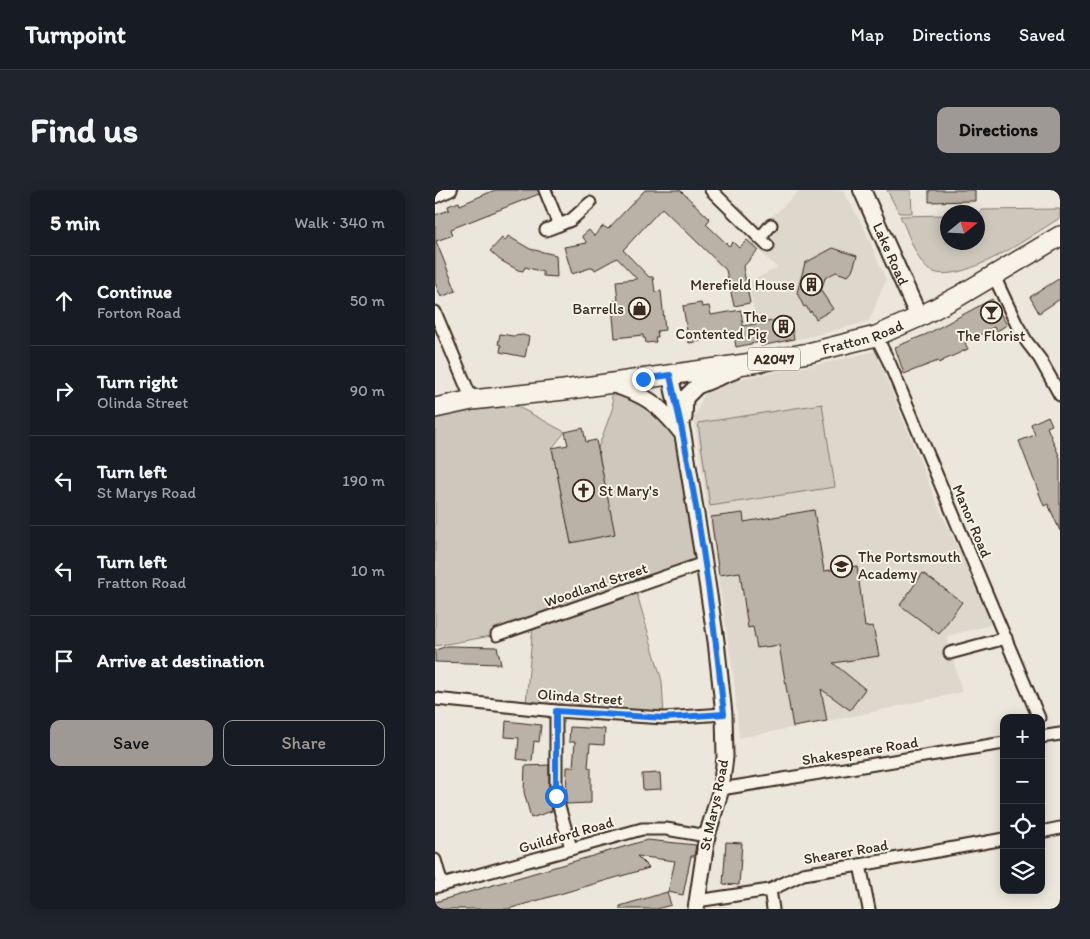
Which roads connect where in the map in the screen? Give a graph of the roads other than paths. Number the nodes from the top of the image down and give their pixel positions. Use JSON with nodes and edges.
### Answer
{"nodes":[{"id":1,"x":451,"y":190,"type":"edge"},
{"id":2,"x":545,"y":190,"type":"edge"},
{"id":3,"x":711,"y":190,"type":"edge"},
{"id":4,"x":863,"y":190,"type":"edge"},
{"id":5,"x":435,"y":197,"type":"edge"},
{"id":6,"x":590,"y":203,"type":"dead end"},
{"id":7,"x":559,"y":225,"type":"junction"},
{"id":8,"x":771,"y":225,"type":"dead end"},
{"id":9,"x":545,"y":230,"type":"dead end"},
{"id":10,"x":1060,"y":236,"type":"edge"},
{"id":11,"x":994,"y":276,"type":"junction"},
{"id":12,"x":435,"y":312,"type":"edge"},
{"id":13,"x":919,"y":318,"type":"junction"},
{"id":14,"x":876,"y":336,"type":"junction"},
{"id":15,"x":759,"y":362,"type":"junction"},
{"id":16,"x":670,"y":375,"type":"junction"},
{"id":17,"x":610,"y":384,"type":"junction"},
{"id":18,"x":1060,"y":395,"type":"edge"},
{"id":19,"x":472,"y":400,"type":"junction"},
{"id":20,"x":435,"y":408,"type":"edge"},
{"id":21,"x":683,"y":435,"type":"junction"},
{"id":22,"x":704,"y":563,"type":"junction"},
{"id":23,"x":497,"y":635,"type":"dead end"},
{"id":24,"x":1006,"y":638,"type":"junction"},
{"id":25,"x":950,"y":653,"type":"dead end"},
{"id":26,"x":435,"y":699,"type":"edge"},
{"id":27,"x":556,"y":711,"type":"junction"},
{"id":28,"x":724,"y":714,"type":"junction"},
{"id":29,"x":1037,"y":714,"type":"edge"},
{"id":30,"x":1060,"y":734,"type":"edge"},
{"id":31,"x":1045,"y":737,"type":"edge"},
{"id":32,"x":1000,"y":744,"type":"edge"},
{"id":33,"x":721,"y":789,"type":"junction"},
{"id":34,"x":1060,"y":828,"type":"edge"},
{"id":35,"x":1045,"y":831,"type":"edge"},
{"id":36,"x":707,"y":836,"type":"junction"},
{"id":37,"x":1000,"y":840,"type":"edge"},
{"id":38,"x":571,"y":848,"type":"junction"},
{"id":39,"x":435,"y":860,"type":"edge"},
{"id":40,"x":860,"y":865,"type":"junction"},
{"id":41,"x":439,"y":886,"type":"edge"},
{"id":42,"x":770,"y":890,"type":"junction"},
{"id":43,"x":696,"y":905,"type":"edge"},
{"id":44,"x":773,"y":909,"type":"edge"},
{"id":45,"x":869,"y":909,"type":"edge"}],
"edges":[{"from":1,"to":5,"type":"street"},
{"from":2,"to":7,"type":"street"},
{"from":3,"to":8,"type":"street"},
{"from":4,"to":13,"type":"main road","name":"Lake Road"},
{"from":6,"to":7,"type":"street"},
{"from":7,"to":9,"type":"street"},
{"from":10,"to":11,"type":"main road","name":"Fratton Road","number":"A2047"},
{"from":11,"to":13,"type":"main road","name":"Fratton Road","number":"A2047"},
{"from":11,"to":18,"type":"street"},
{"from":12,"to":19,"type":"street"},
{"from":13,"to":14,"type":"main road","name":"Fratton Road","number":"A2047"},
{"from":14,"to":15,"type":"main road","name":"Fratton Road","number":"A2047"},
{"from":14,"to":24,"type":"street","name":"Manor Road"},
{"from":15,"to":16,"type":"main road","name":"Fratton Road","number":"A2047"},
{"from":15,"to":21,"type":"street"},
{"from":16,"to":17,"type":"main road","name":"Fratton Road","number":"A2047"},
{"from":16,"to":21,"type":"street","name":"St Marys Road"},
{"from":17,"to":19,"type":"main road","name":"Fratton Road","number":"A2047"},
{"from":17,"to":21,"type":"street"},
{"from":19,"to":20,"type":"main road","name":"Fratton Road","number":"A2047"},
{"from":21,"to":22,"type":"street","name":"St Marys Road"},
{"from":22,"to":23,"type":"street","name":"Woodland Street"},
{"from":22,"to":28,"type":"street","name":"St Marys Road"},
{"from":24,"to":25,"type":"street"},
{"from":24,"to":29,"type":"street","name":"Manor Road"},
{"from":26,"to":27,"type":"street","name":"Olinda Street"},
{"from":27,"to":28,"type":"street","name":"Olinda Street"},
{"from":27,"to":38,"type":"street"},
{"from":28,"to":33,"type":"street","name":"St Marys Road"},
{"from":30,"to":31,"type":"street"},
{"from":32,"to":33,"type":"street","name":"Shakespeare Road"},
{"from":33,"to":36,"type":"street","name":"St Marys Road"},
{"from":34,"to":35,"type":"street"},
{"from":36,"to":38,"type":"street","name":"Guildford Road"},
{"from":36,"to":43,"type":"street","name":"St Marys Road"},
{"from":37,"to":40,"type":"street","name":"Shearer Road"},
{"from":38,"to":41,"type":"street","name":"Guildford Road"},
{"from":39,"to":41,"type":"street"},
{"from":40,"to":42,"type":"street","name":"Shearer Road"},
{"from":40,"to":45,"type":"street"},
{"from":42,"to":43,"type":"street","name":"Shearer Road"},
{"from":42,"to":44,"type":"street"}]}
